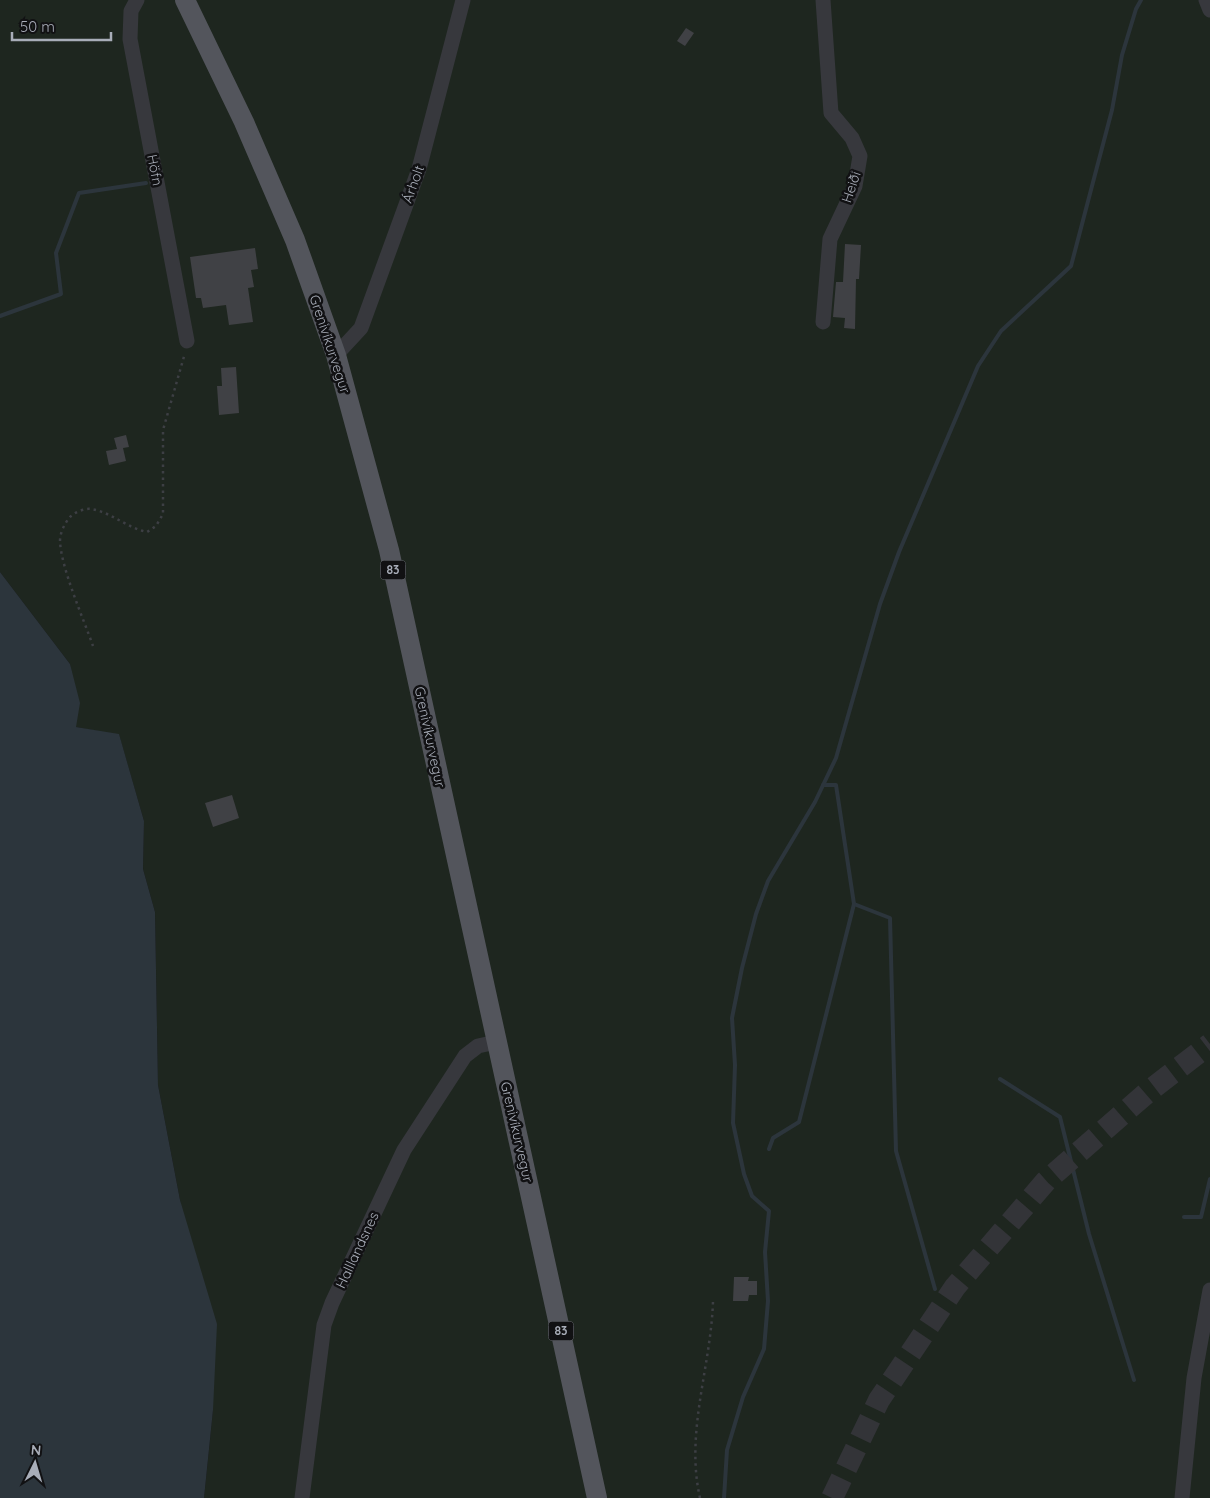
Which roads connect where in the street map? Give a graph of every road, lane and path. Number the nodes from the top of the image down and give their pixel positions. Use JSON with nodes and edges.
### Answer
{"nodes":[{"id":1,"x":137,"y":0,"type":"edge"},
{"id":2,"x":185,"y":0,"type":"edge"},
{"id":3,"x":463,"y":0,"type":"edge"},
{"id":4,"x":823,"y":0,"type":"edge"},
{"id":5,"x":1206,"y":0,"type":"edge"},
{"id":6,"x":1210,"y":10,"type":"edge"},
{"id":7,"x":823,"y":322,"type":"dead end"},
{"id":8,"x":187,"y":341,"type":"joint"},
{"id":9,"x":336,"y":355,"type":"junction"},
{"id":10,"x":93,"y":646,"type":"dead end"},
{"id":11,"x":496,"y":1042,"type":"junction"},
{"id":12,"x":1210,"y":1290,"type":"edge"},
{"id":13,"x":713,"y":1300,"type":"dead end"},
{"id":14,"x":302,"y":1498,"type":"edge"},
{"id":15,"x":597,"y":1498,"type":"edge"},
{"id":16,"x":700,"y":1498,"type":"edge"},
{"id":17,"x":1182,"y":1498,"type":"edge"}],
"edges":[{"from":1,"to":8,"type":"street","name":"Höfn"},
{"from":2,"to":9,"type":"main road","name":"Grenivíkurvegur","number":"83"},
{"from":3,"to":9,"type":"street","name":"Árholt"},
{"from":4,"to":7,"type":"street","name":"Heiði"},
{"from":5,"to":6,"type":"street"},
{"from":8,"to":10,"type":"path"},
{"from":9,"to":11,"type":"main road","name":"Grenivíkurvegur","number":"83"},
{"from":11,"to":14,"type":"street","name":"Halllandsnes"},
{"from":11,"to":15,"type":"main road","name":"Grenivíkurvegur","number":"83"},
{"from":12,"to":17,"type":"street"},
{"from":13,"to":16,"type":"path"}]}
